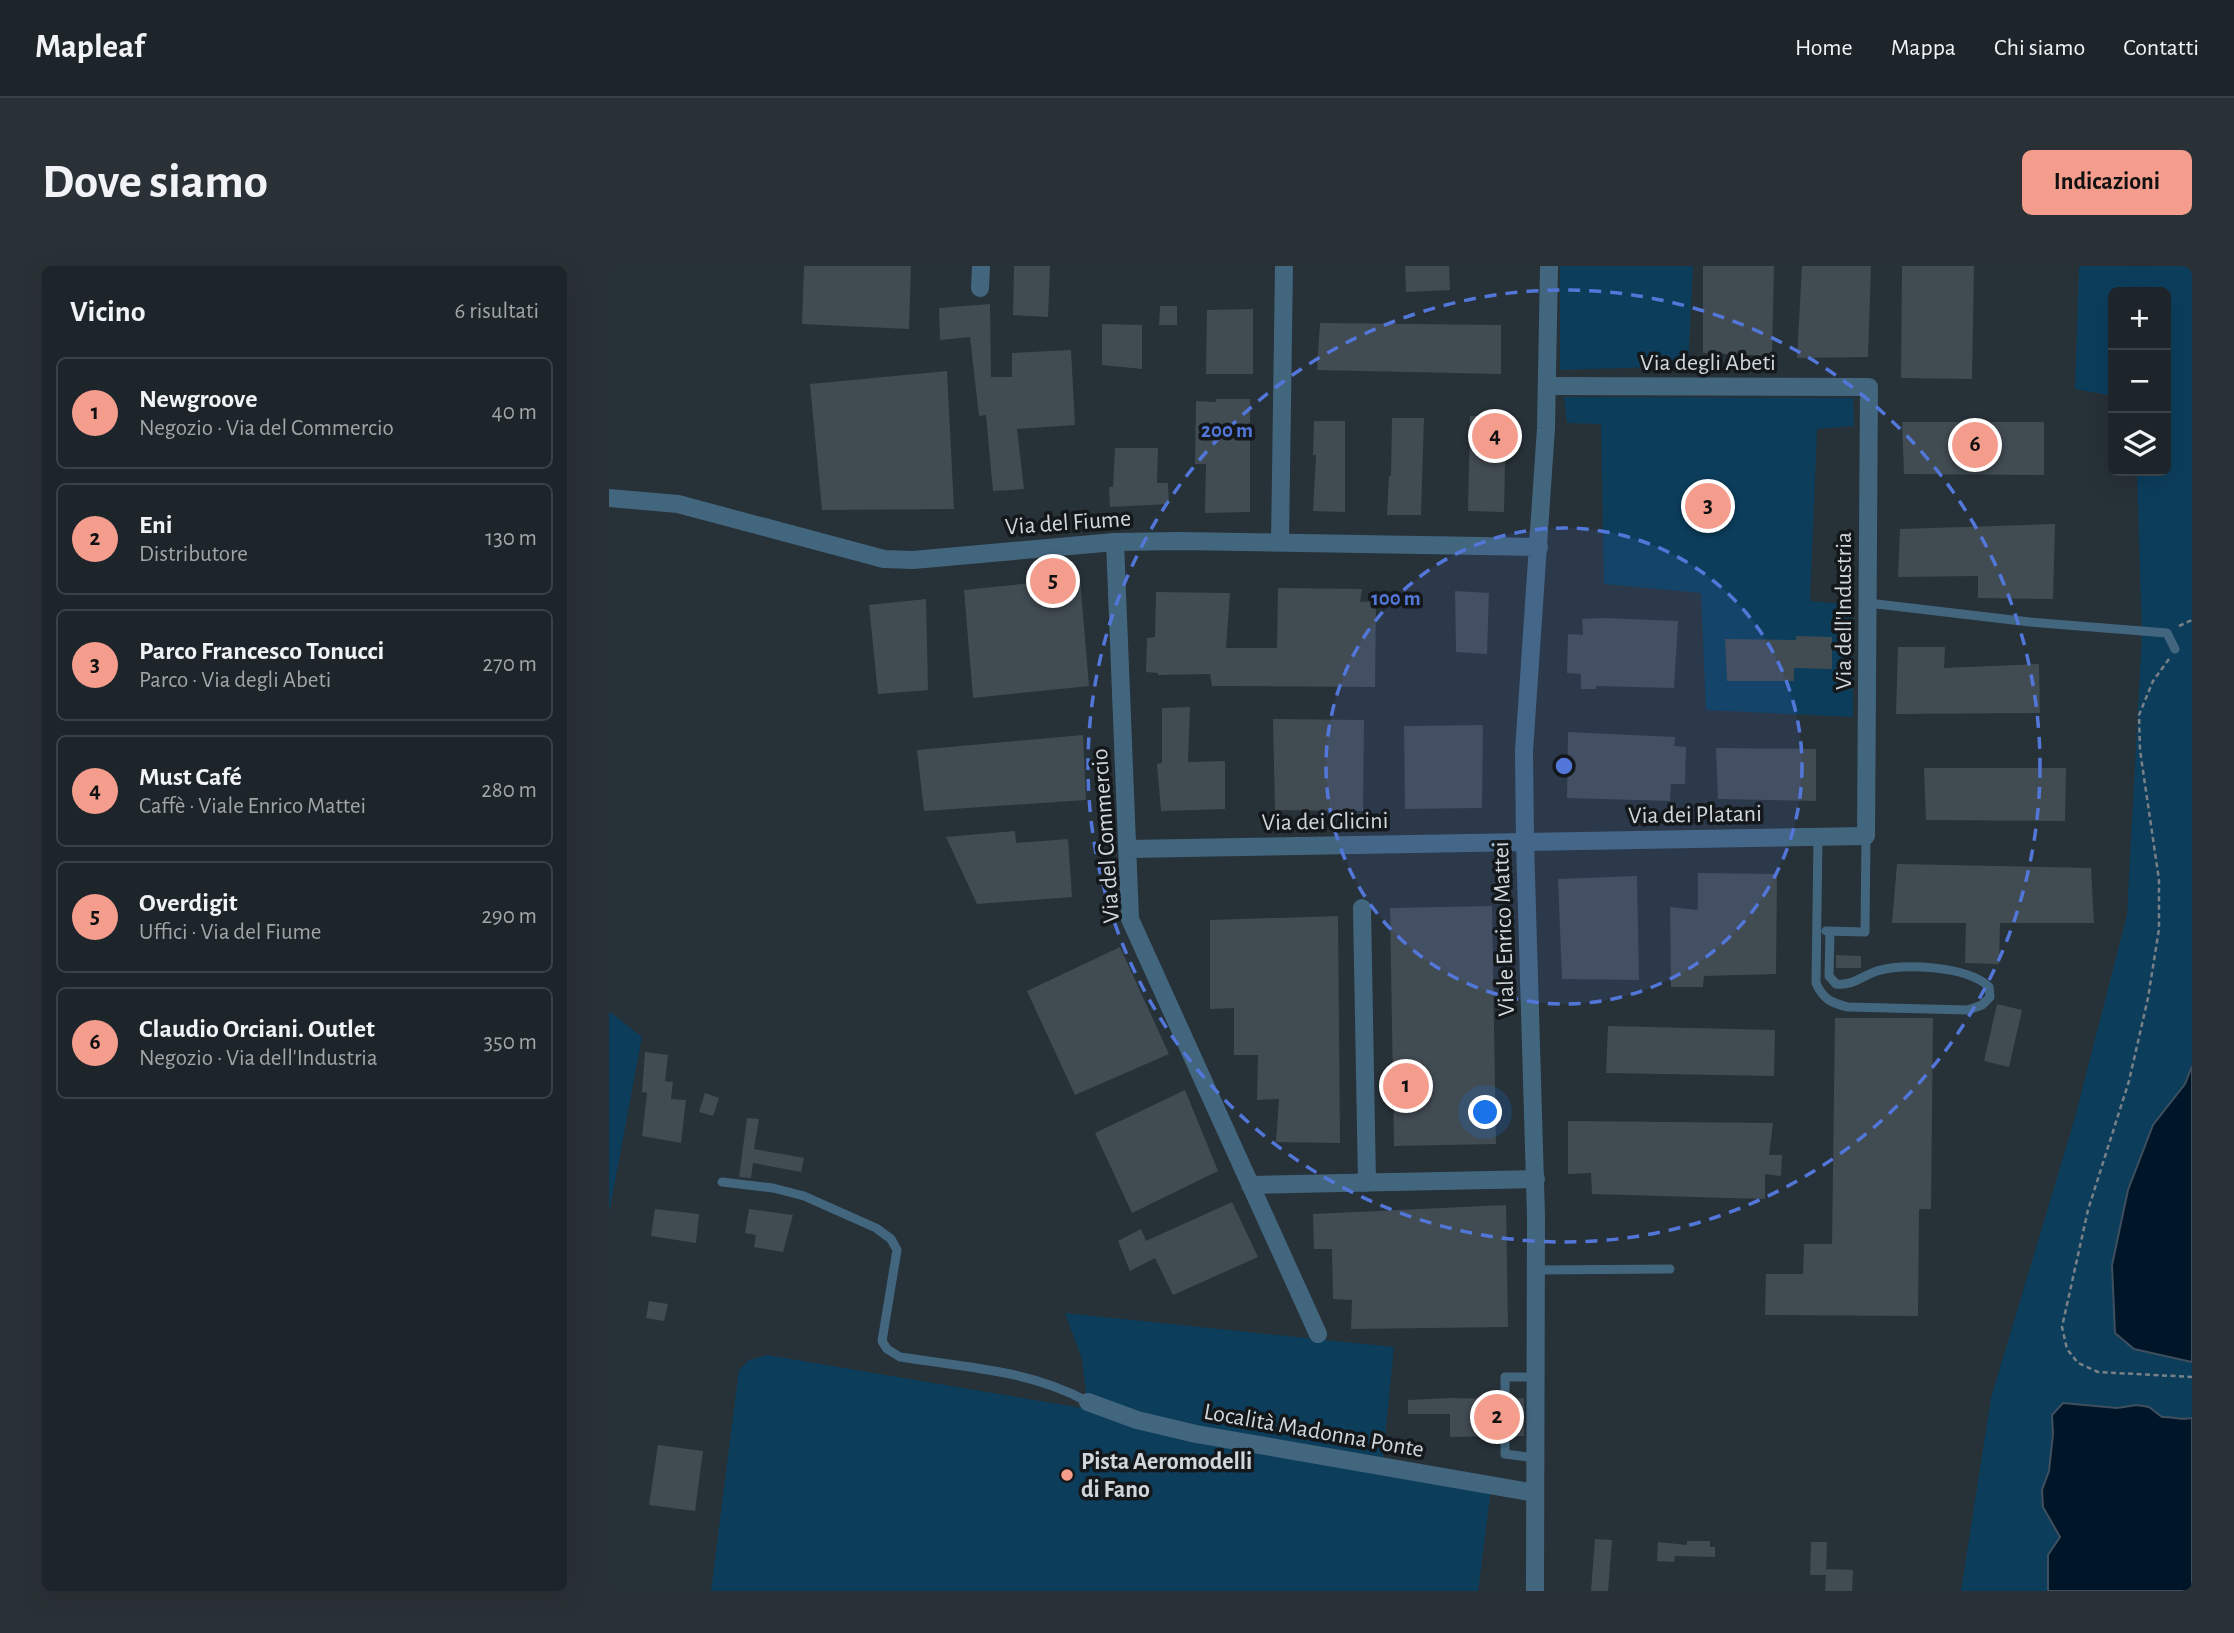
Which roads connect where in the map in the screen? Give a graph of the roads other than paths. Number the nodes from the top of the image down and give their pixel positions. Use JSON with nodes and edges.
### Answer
{"nodes":[{"id":1,"x":981,"y":266,"type":"edge"},
{"id":2,"x":1284,"y":266,"type":"edge"},
{"id":3,"x":1549,"y":266,"type":"edge"},
{"id":4,"x":980,"y":288,"type":"dead end"},
{"id":5,"x":1547,"y":386,"type":"junction"},
{"id":6,"x":1870,"y":387,"type":"joint"},
{"id":7,"x":609,"y":498,"type":"edge"},
{"id":8,"x":1115,"y":542,"type":"junction"},
{"id":9,"x":1280,"y":542,"type":"junction"},
{"id":10,"x":1539,"y":548,"type":"junction"},
{"id":11,"x":1868,"y":603,"type":"junction"},
{"id":12,"x":2175,"y":649,"type":"road end"},
{"id":13,"x":1866,"y":836,"type":"junction"},
{"id":14,"x":1818,"y":837,"type":"junction"},
{"id":15,"x":1525,"y":842,"type":"junction"},
{"id":16,"x":1127,"y":849,"type":"junction"},
{"id":17,"x":1362,"y":908,"type":"dead end"},
{"id":18,"x":1817,"y":931,"type":"junction"},
{"id":19,"x":1830,"y":931,"type":"junction"},
{"id":20,"x":1536,"y":1179,"type":"junction"},
{"id":21,"x":722,"y":1182,"type":"dead end"},
{"id":22,"x":1367,"y":1182,"type":"junction"},
{"id":23,"x":1250,"y":1185,"type":"junction"},
{"id":24,"x":1670,"y":1269,"type":"dead end"},
{"id":25,"x":1536,"y":1270,"type":"junction"},
{"id":26,"x":1318,"y":1334,"type":"dead end"},
{"id":27,"x":1536,"y":1377,"type":"junction"},
{"id":28,"x":1088,"y":1402,"type":"joint"},
{"id":29,"x":1535,"y":1458,"type":"junction"},
{"id":30,"x":1535,"y":1493,"type":"junction"},
{"id":31,"x":1535,"y":1591,"type":"edge"}],
"edges":[{"from":1,"to":4,"type":"street"},
{"from":2,"to":9,"type":"street"},
{"from":3,"to":5,"type":"street","name":"Viale Enrico Mattei"},
{"from":5,"to":6,"type":"street","name":"Via degli Abeti"},
{"from":5,"to":10,"type":"street","name":"Viale Enrico Mattei"},
{"from":6,"to":11,"type":"street","name":"Via dell'Industria"},
{"from":7,"to":8,"type":"street","name":"Via del Fiume"},
{"from":8,"to":9,"type":"street","name":"Via del Fiume"},
{"from":8,"to":16,"type":"street","name":"Via del Commercio"},
{"from":9,"to":10,"type":"street","name":"Via del Fiume"},
{"from":10,"to":15,"type":"street","name":"Viale Enrico Mattei"},
{"from":11,"to":12,"type":"lane"},
{"from":11,"to":13,"type":"street","name":"Via dell'Industria"},
{"from":13,"to":14,"type":"street","name":"Via dei Platani"},
{"from":13,"to":19,"type":"lane"},
{"from":14,"to":15,"type":"street","name":"Via dei Platani"},
{"from":14,"to":18,"type":"lane"},
{"from":15,"to":16,"type":"street","name":"Via dei Glicini"},
{"from":15,"to":20,"type":"street","name":"Viale Enrico Mattei"},
{"from":16,"to":23,"type":"street","name":"Via del Commercio"},
{"from":17,"to":22,"type":"street"},
{"from":18,"to":19,"type":"lane"},
{"from":18,"to":19,"type":"lane"},
{"from":20,"to":22,"type":"street"},
{"from":20,"to":25,"type":"street","name":"Viale Enrico Mattei"},
{"from":21,"to":28,"type":"lane"},
{"from":22,"to":23,"type":"street"},
{"from":23,"to":26,"type":"street","name":"Via del Commercio"},
{"from":24,"to":25,"type":"lane"},
{"from":25,"to":27,"type":"street","name":"Viale Enrico Mattei"},
{"from":27,"to":29,"type":"street","name":"Viale Enrico Mattei"},
{"from":27,"to":29,"type":"lane"},
{"from":28,"to":30,"type":"street","name":"Località Madonna Ponte"},
{"from":29,"to":30,"type":"street","name":"Viale Enrico Mattei"},
{"from":30,"to":31,"type":"street","name":"Viale Enrico Mattei"}]}
